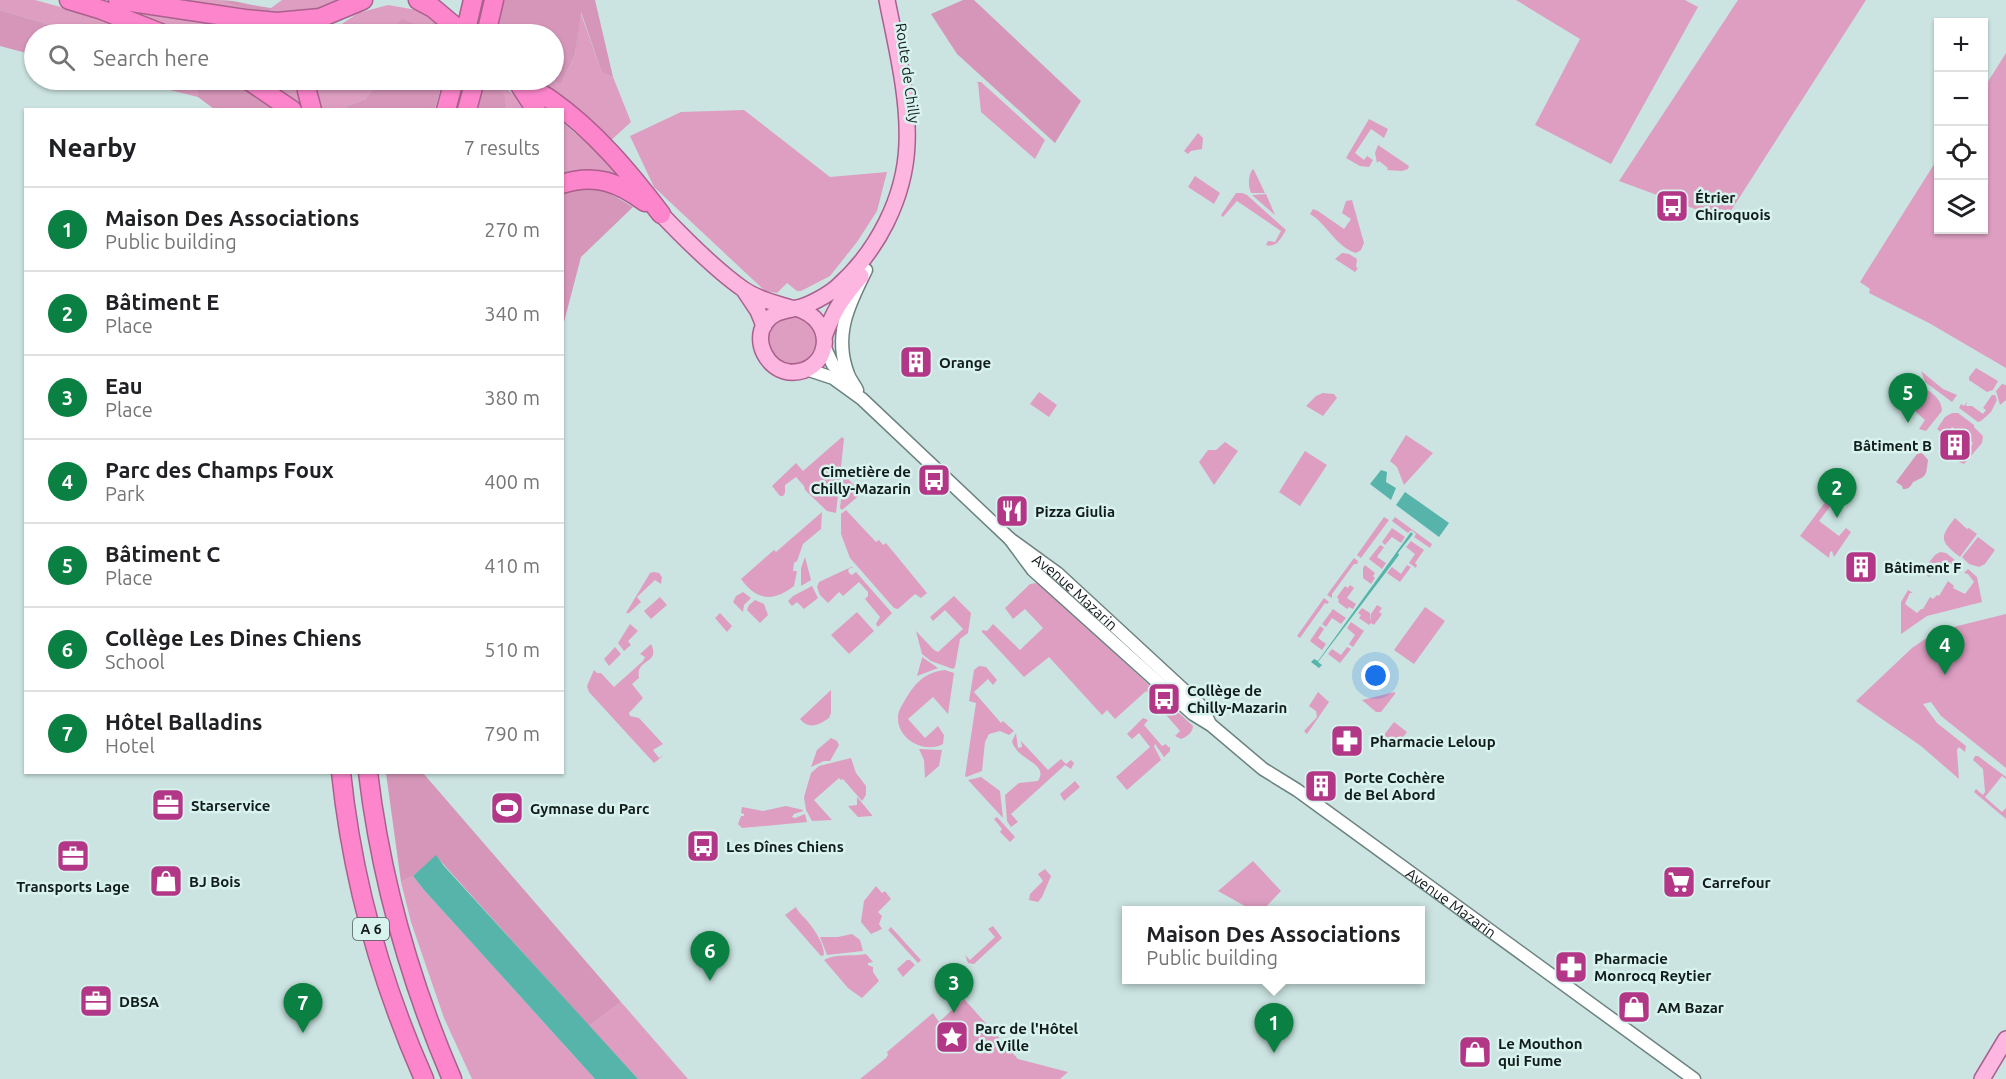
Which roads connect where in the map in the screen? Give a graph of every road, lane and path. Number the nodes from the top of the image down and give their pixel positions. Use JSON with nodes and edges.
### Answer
{"nodes":[{"id":1,"x":69,"y":0,"type":"edge"},
{"id":2,"x":118,"y":0,"type":"edge"},
{"id":3,"x":363,"y":0,"type":"edge"},
{"id":4,"x":418,"y":0,"type":"edge"},
{"id":5,"x":473,"y":0,"type":"edge"},
{"id":6,"x":494,"y":0,"type":"edge"},
{"id":7,"x":887,"y":0,"type":"edge"},
{"id":8,"x":897,"y":0,"type":"edge"},
{"id":9,"x":332,"y":14,"type":"junction"},
{"id":10,"x":138,"y":24,"type":"edge"},
{"id":11,"x":324,"y":24,"type":"edge"},
{"id":12,"x":452,"y":24,"type":"edge"},
{"id":13,"x":467,"y":24,"type":"edge"},
{"id":14,"x":488,"y":24,"type":"edge"},
{"id":15,"x":263,"y":90,"type":"edge"},
{"id":16,"x":307,"y":90,"type":"edge"},
{"id":17,"x":451,"y":90,"type":"edge"},
{"id":18,"x":472,"y":90,"type":"edge"},
{"id":19,"x":522,"y":90,"type":"edge"},
{"id":20,"x":534,"y":90,"type":"edge"},
{"id":21,"x":289,"y":108,"type":"edge"},
{"id":22,"x":311,"y":108,"type":"edge"},
{"id":23,"x":447,"y":108,"type":"edge"},
{"id":24,"x":468,"y":108,"type":"edge"},
{"id":25,"x":535,"y":108,"type":"edge"},
{"id":26,"x":561,"y":108,"type":"edge"},
{"id":27,"x":564,"y":111,"type":"edge"},
{"id":28,"x":564,"y":184,"type":"edge"},
{"id":29,"x":661,"y":214,"type":"junction"},
{"id":30,"x":866,"y":270,"type":"junction"},
{"id":31,"x":744,"y":290,"type":"junction"},
{"id":32,"x":794,"y":308,"type":"junction"},
{"id":33,"x":764,"y":326,"type":"junction"},
{"id":34,"x":824,"y":342,"type":"junction"},
{"id":35,"x":806,"y":369,"type":"junction"},
{"id":36,"x":859,"y":394,"type":"junction"},
{"id":37,"x":341,"y":774,"type":"edge"},
{"id":38,"x":368,"y":774,"type":"edge"},
{"id":39,"x":2006,"y":1039,"type":"edge"},
{"id":40,"x":424,"y":1079,"type":"edge"},
{"id":41,"x":452,"y":1079,"type":"edge"},
{"id":42,"x":1694,"y":1079,"type":"edge"},
{"id":43,"x":1982,"y":1079,"type":"edge"}],
"edges":[{"from":1,"to":10,"type":"highway"},
{"from":2,"to":9,"type":"highway"},
{"from":3,"to":9,"type":"highway"},
{"from":4,"to":12,"type":"highway"},
{"from":5,"to":13,"type":"highway"},
{"from":6,"to":14,"type":"highway"},
{"from":7,"to":32,"type":"main road","name":"Route de Chilly"},
{"from":8,"to":30,"type":"main road","name":"Route de Chilly"},
{"from":9,"to":11,"type":"highway"},
{"from":15,"to":21,"type":"highway"},
{"from":16,"to":22,"type":"highway"},
{"from":17,"to":23,"type":"highway"},
{"from":18,"to":24,"type":"highway"},
{"from":19,"to":25,"type":"highway"},
{"from":20,"to":26,"type":"highway"},
{"from":27,"to":29,"type":"highway"},
{"from":28,"to":29,"type":"highway"},
{"from":29,"to":31,"type":"main road"},
{"from":30,"to":34,"type":"main road","name":"Route de Chilly"},
{"from":30,"to":36,"type":"street"},
{"from":31,"to":32,"type":"main road"},
{"from":31,"to":33,"type":"main road"},
{"from":32,"to":33,"type":"main road"},
{"from":32,"to":34,"type":"main road"},
{"from":33,"to":35,"type":"main road"},
{"from":34,"to":35,"type":"main road"},
{"from":34,"to":36,"type":"street","name":"Avenue Mazarin"},
{"from":35,"to":36,"type":"street","name":"Avenue Mazarin"},
{"from":36,"to":42,"type":"street","name":"Avenue Mazarin"},
{"from":37,"to":40,"type":"highway","number":"A 6"},
{"from":38,"to":41,"type":"highway","number":"A 6"},
{"from":39,"to":43,"type":"main road"}]}
